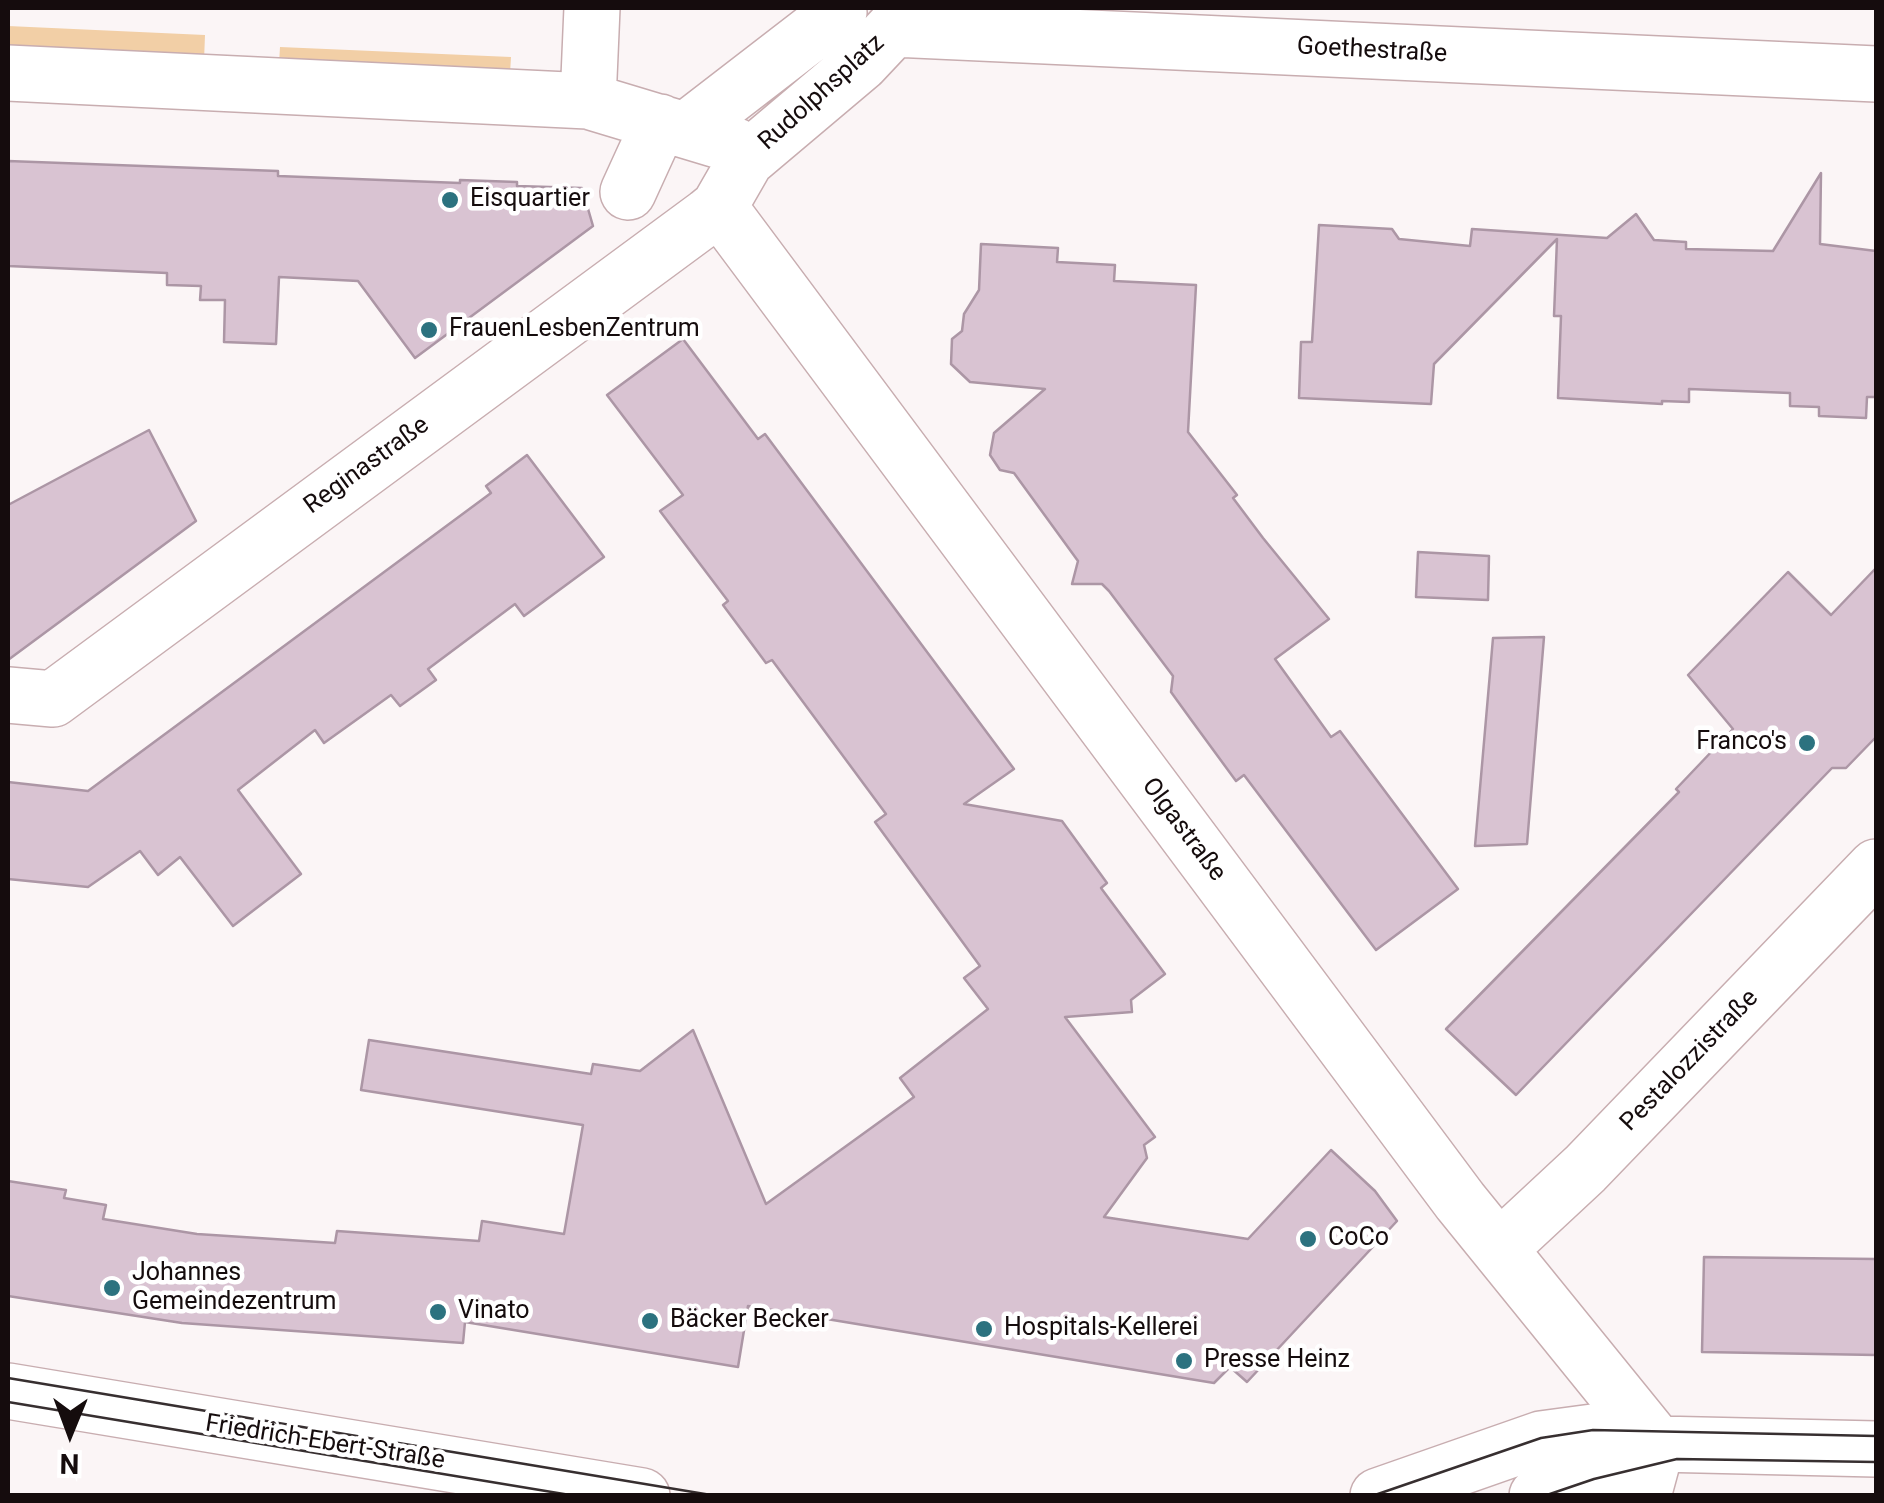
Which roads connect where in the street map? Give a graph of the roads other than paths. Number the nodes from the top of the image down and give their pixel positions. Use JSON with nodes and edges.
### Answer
{"nodes":[{"id":1,"x":592,"y":8,"type":"edge"},
{"id":2,"x":850,"y":28,"type":"edge"},
{"id":3,"x":8,"y":73,"type":"edge"},
{"id":4,"x":1876,"y":74,"type":"edge"},
{"id":5,"x":588,"y":101,"type":"junction"},
{"id":6,"x":693,"y":132,"type":"junction"},
{"id":7,"x":628,"y":192,"type":"dead end"},
{"id":8,"x":719,"y":208,"type":"junction"},
{"id":9,"x":8,"y":695,"type":"edge"},
{"id":10,"x":1876,"y":868,"type":"edge"},
{"id":11,"x":1499,"y":1249,"type":"junction"},
{"id":12,"x":8,"y":1391,"type":"edge"},
{"id":13,"x":1657,"y":1444,"type":"junction"},
{"id":14,"x":1876,"y":1449,"type":"edge"},
{"id":15,"x":642,"y":1496,"type":"edge"},
{"id":16,"x":1378,"y":1496,"type":"edge"},
{"id":17,"x":1538,"y":1496,"type":"edge"},
{"id":18,"x":1643,"y":1496,"type":"edge"}],
"edges":[{"from":1,"to":5,"type":"street"},
{"from":2,"to":4,"type":"street","name":"Goethestraße"},
{"from":2,"to":6,"type":"street"},
{"from":2,"to":8,"type":"street","name":"Rudolphsplatz"},
{"from":3,"to":5,"type":"street"},
{"from":5,"to":6,"type":"street"},
{"from":6,"to":7,"type":"street"},
{"from":8,"to":9,"type":"street","name":"Reginastraße"},
{"from":8,"to":11,"type":"street","name":"Olgastraße"},
{"from":10,"to":11,"type":"street","name":"Pestalozzistraße"},
{"from":11,"to":13,"type":"street","name":"Olgastraße"},
{"from":12,"to":15,"type":"street","name":"Friedrich-Ebert-Straße"},
{"from":13,"to":14,"type":"street"},
{"from":13,"to":16,"type":"street"},
{"from":13,"to":17,"type":"street"},
{"from":13,"to":18,"type":"street"}]}
